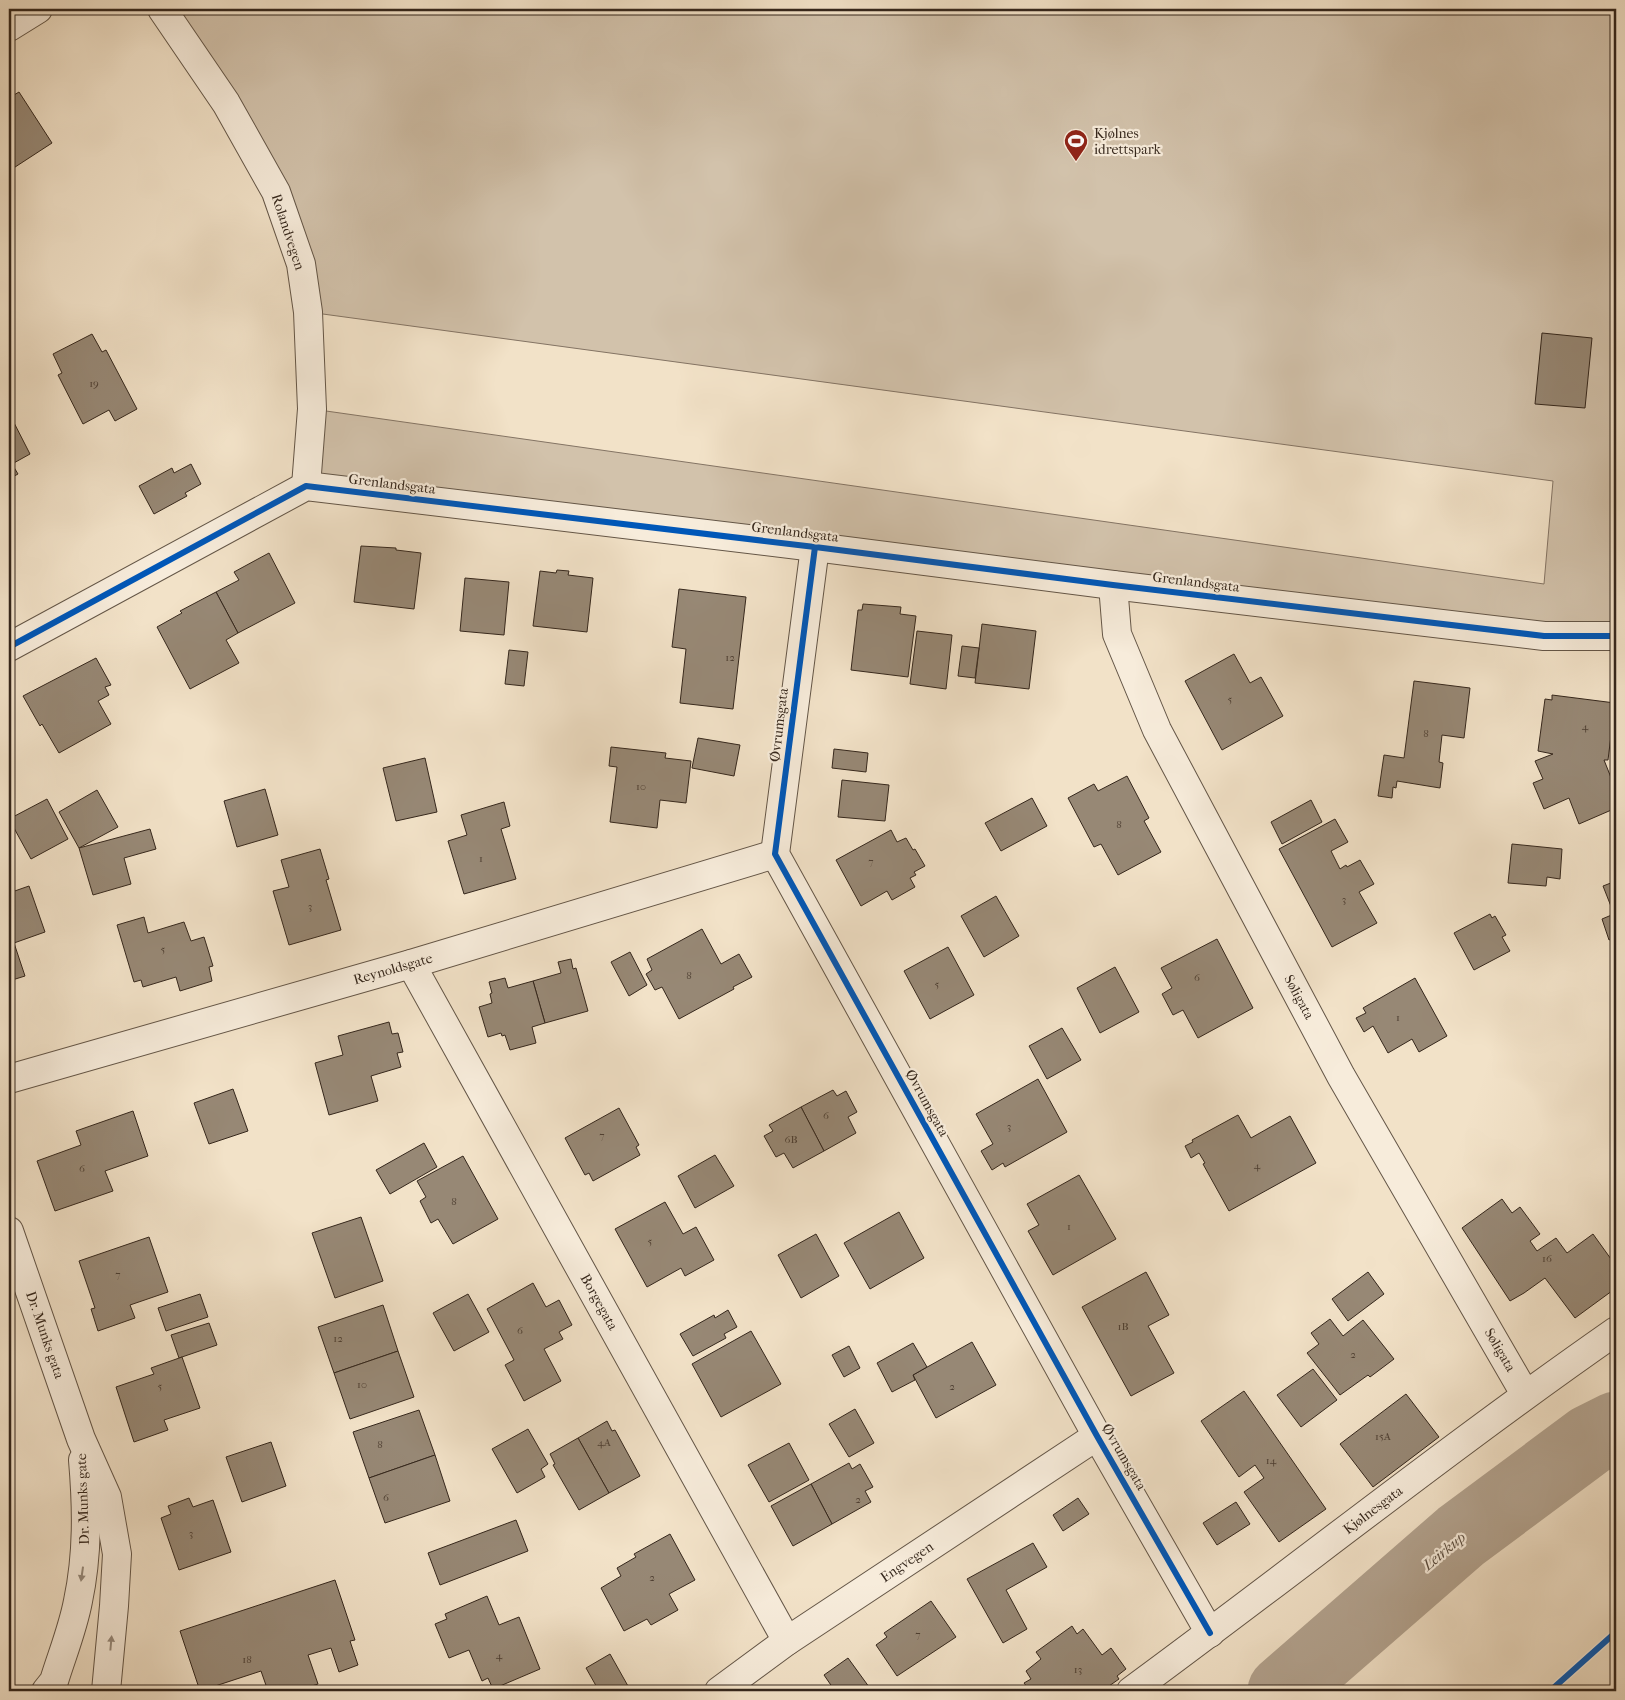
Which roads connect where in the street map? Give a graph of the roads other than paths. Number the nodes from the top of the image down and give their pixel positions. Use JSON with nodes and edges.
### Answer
{"nodes":[{"id":1,"x":38,"y":9,"type":"edge"},
{"id":2,"x":162,"y":9,"type":"edge"},
{"id":3,"x":9,"y":27,"type":"edge"},
{"id":4,"x":306,"y":486,"type":"junction"},
{"id":5,"x":815,"y":547,"type":"junction"},
{"id":6,"x":1112,"y":585,"type":"junction"},
{"id":7,"x":1616,"y":636,"type":"edge"},
{"id":8,"x":9,"y":647,"type":"edge"},
{"id":9,"x":775,"y":854,"type":"junction"},
{"id":10,"x":411,"y":964,"type":"junction"},
{"id":11,"x":9,"y":1079,"type":"edge"},
{"id":12,"x":9,"y":1231,"type":"edge"},
{"id":13,"x":1616,"y":1331,"type":"edge"},
{"id":14,"x":1525,"y":1394,"type":"junction"},
{"id":15,"x":1097,"y":1436,"type":"junction"},
{"id":16,"x":81,"y":1439,"type":"junction"},
{"id":17,"x":1210,"y":1633,"type":"junction"},
{"id":18,"x":787,"y":1641,"type":"junction"},
{"id":19,"x":46,"y":1691,"type":"edge"},
{"id":20,"x":106,"y":1691,"type":"edge"},
{"id":21,"x":719,"y":1691,"type":"edge"},
{"id":22,"x":1131,"y":1691,"type":"edge"}],
"edges":[{"from":1,"to":3,"type":"street"},
{"from":2,"to":4,"type":"street","name":"Rolandvegen"},
{"from":4,"to":5,"type":"street","name":"Grenlandsgata"},
{"from":4,"to":8,"type":"street"},
{"from":5,"to":6,"type":"street","name":"Grenlandsgata"},
{"from":5,"to":9,"type":"street","name":"Øvrumsgata"},
{"from":6,"to":7,"type":"street","name":"Grenlandsgata"},
{"from":6,"to":14,"type":"street","name":"Søligata"},
{"from":9,"to":10,"type":"street","name":"Reynoldsgate"},
{"from":9,"to":15,"type":"street","name":"Øvrumsgata"},
{"from":10,"to":11,"type":"street","name":"Reynoldsgate"},
{"from":10,"to":18,"type":"street","name":"Borgegata"},
{"from":12,"to":16,"type":"street","name":"Dr. Munks gata"},
{"from":13,"to":14,"type":"street","name":"Kjølnesgata"},
{"from":14,"to":17,"type":"street","name":"Kjølnesgata"},
{"from":15,"to":17,"type":"street","name":"Øvrumsgata"},
{"from":15,"to":18,"type":"street","name":"Engvegen"},
{"from":16,"to":19,"type":"street","name":"Dr. Munks gate","one_way":true},
{"from":20,"to":16,"type":"street","name":"Dr. Munks gate","one_way":true},
{"from":17,"to":22,"type":"street","name":"Kjølnesgata"},
{"from":18,"to":21,"type":"street","name":"Engvegen"}]}
